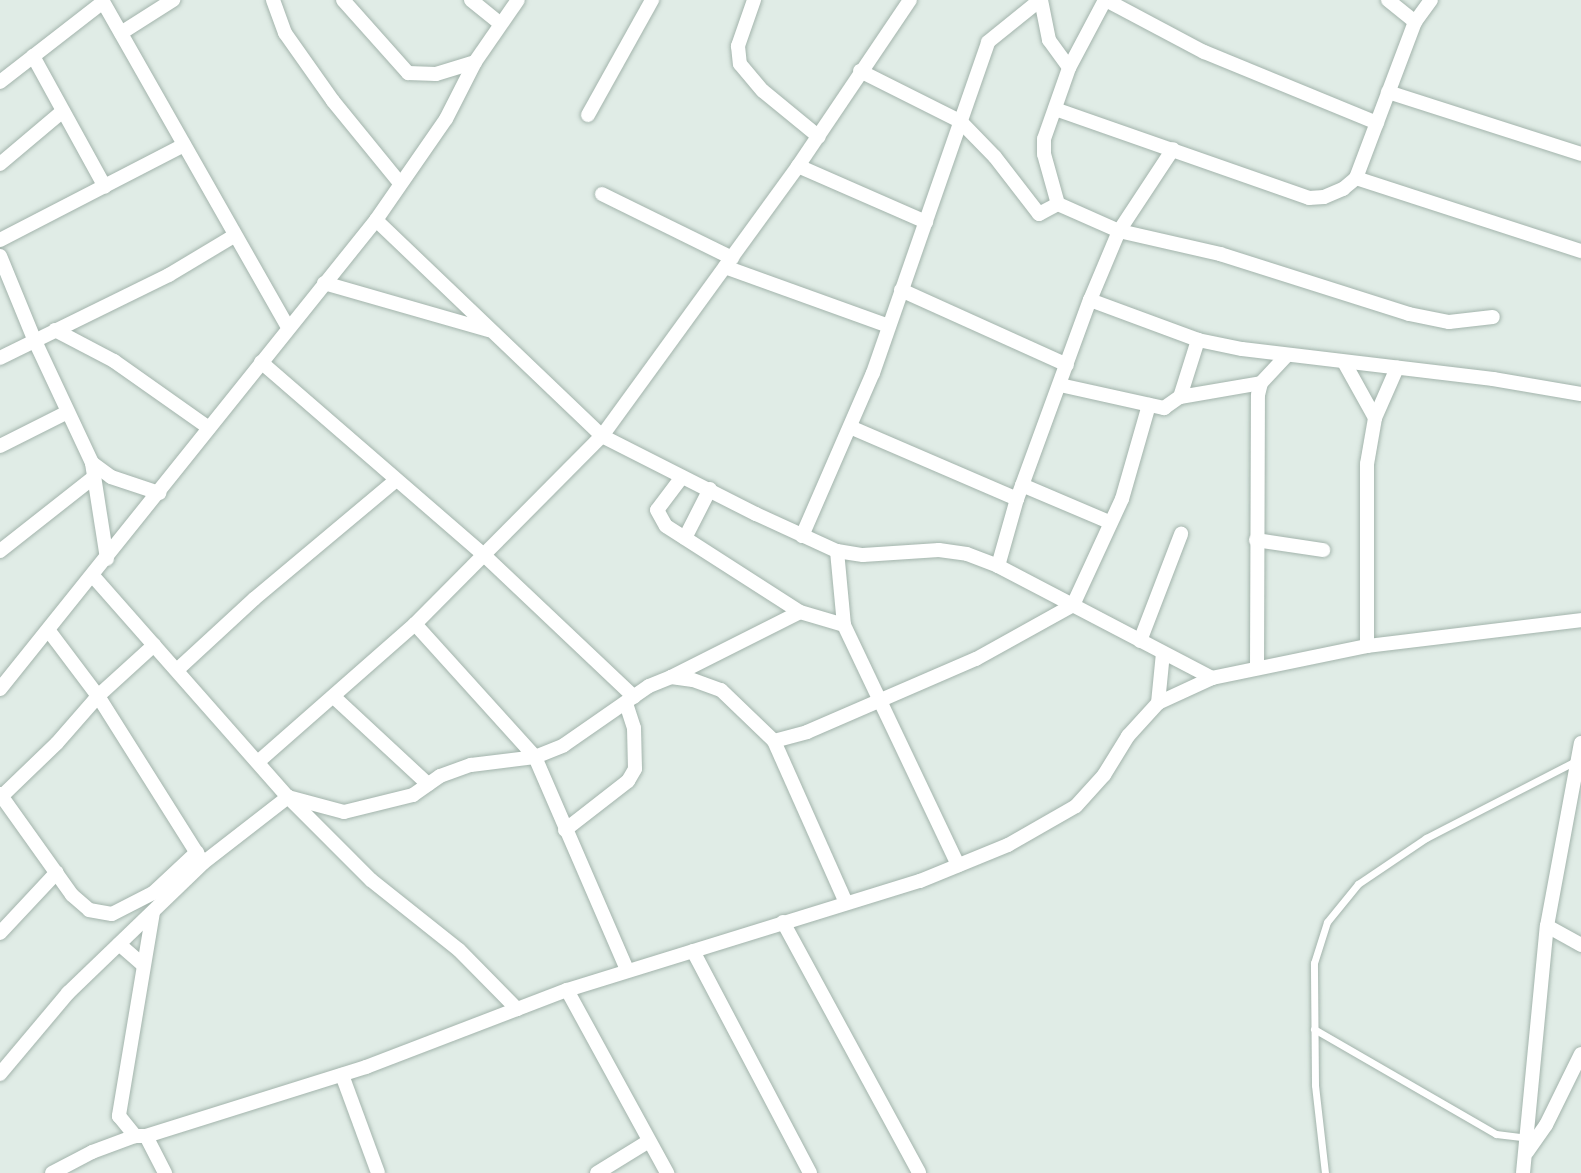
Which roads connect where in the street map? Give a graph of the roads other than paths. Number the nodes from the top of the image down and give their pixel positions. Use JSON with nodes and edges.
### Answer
{"nodes":[{"id":1,"x":173,"y":0,"type":"edge"},
{"id":2,"x":273,"y":0,"type":"edge"},
{"id":3,"x":344,"y":0,"type":"edge"},
{"id":4,"x":471,"y":0,"type":"edge"},
{"id":5,"x":518,"y":0,"type":"edge"},
{"id":6,"x":652,"y":0,"type":"edge"},
{"id":7,"x":754,"y":0,"type":"edge"},
{"id":8,"x":910,"y":0,"type":"edge"},
{"id":9,"x":1040,"y":0,"type":"edge"},
{"id":10,"x":1106,"y":0,"type":"edge"},
{"id":11,"x":1388,"y":0,"type":"edge"},
{"id":12,"x":1431,"y":0,"type":"edge"},
{"id":13,"x":102,"y":1,"type":"edge"},
{"id":14,"x":1415,"y":22,"type":"junction"},
{"id":15,"x":501,"y":24,"type":"junction"},
{"id":16,"x":121,"y":33,"type":"junction"},
{"id":17,"x":33,"y":56,"type":"junction"},
{"id":18,"x":476,"y":62,"type":"junction"},
{"id":19,"x":1069,"y":68,"type":"junction"},
{"id":20,"x":860,"y":71,"type":"junction"},
{"id":21,"x":0,"y":82,"type":"edge"},
{"id":22,"x":1388,"y":92,"type":"junction"},
{"id":23,"x":1055,"y":109,"type":"junction"},
{"id":24,"x":63,"y":111,"type":"junction"},
{"id":25,"x":588,"y":115,"type":"dead end"},
{"id":26,"x":960,"y":121,"type":"junction"},
{"id":27,"x":1377,"y":123,"type":"junction"},
{"id":28,"x":819,"y":136,"type":"junction"},
{"id":29,"x":184,"y":145,"type":"junction"},
{"id":30,"x":1173,"y":149,"type":"junction"},
{"id":31,"x":1581,"y":154,"type":"edge"},
{"id":32,"x":0,"y":164,"type":"edge"},
{"id":33,"x":798,"y":166,"type":"junction"},
{"id":34,"x":1356,"y":178,"type":"junction"},
{"id":35,"x":399,"y":182,"type":"junction"},
{"id":36,"x":105,"y":187,"type":"junction"},
{"id":37,"x":602,"y":194,"type":"dead end"},
{"id":38,"x":1058,"y":204,"type":"junction"},
{"id":39,"x":376,"y":220,"type":"junction"},
{"id":40,"x":926,"y":222,"type":"junction"},
{"id":41,"x":1119,"y":231,"type":"junction"},
{"id":42,"x":234,"y":236,"type":"junction"},
{"id":43,"x":0,"y":240,"type":"edge"},
{"id":44,"x":1581,"y":251,"type":"edge"},
{"id":45,"x":0,"y":256,"type":"edge"},
{"id":46,"x":729,"y":262,"type":"junction"},
{"id":47,"x":324,"y":283,"type":"junction"},
{"id":48,"x":901,"y":290,"type":"junction"},
{"id":49,"x":1090,"y":300,"type":"junction"},
{"id":50,"x":1493,"y":317,"type":"dead end"},
{"id":51,"x":889,"y":326,"type":"junction"},
{"id":52,"x":288,"y":328,"type":"junction"},
{"id":53,"x":55,"y":330,"type":"junction"},
{"id":54,"x":490,"y":330,"type":"junction"},
{"id":55,"x":34,"y":339,"type":"junction"},
{"id":56,"x":1198,"y":340,"type":"junction"},
{"id":57,"x":1287,"y":355,"type":"junction"},
{"id":58,"x":0,"y":358,"type":"edge"},
{"id":59,"x":261,"y":362,"type":"junction"},
{"id":60,"x":1344,"y":362,"type":"junction"},
{"id":61,"x":1067,"y":365,"type":"junction"},
{"id":62,"x":1397,"y":368,"type":"junction"},
{"id":63,"x":1261,"y":383,"type":"junction"},
{"id":64,"x":1060,"y":385,"type":"junction"},
{"id":65,"x":1581,"y":394,"type":"edge"},
{"id":66,"x":1180,"y":397,"type":"junction"},
{"id":67,"x":1149,"y":405,"type":"junction"},
{"id":68,"x":66,"y":413,"type":"junction"},
{"id":69,"x":1375,"y":418,"type":"junction"},
{"id":70,"x":850,"y":427,"type":"junction"},
{"id":71,"x":210,"y":428,"type":"junction"},
{"id":72,"x":602,"y":436,"type":"junction"},
{"id":73,"x":0,"y":446,"type":"edge"},
{"id":74,"x":93,"y":470,"type":"junction"},
{"id":75,"x":682,"y":477,"type":"junction"},
{"id":76,"x":395,"y":481,"type":"junction"},
{"id":77,"x":1022,"y":485,"type":"junction"},
{"id":78,"x":710,"y":489,"type":"junction"},
{"id":79,"x":159,"y":493,"type":"junction"},
{"id":80,"x":1017,"y":498,"type":"junction"},
{"id":81,"x":1109,"y":522,"type":"junction"},
{"id":82,"x":1181,"y":534,"type":"dead end"},
{"id":83,"x":802,"y":536,"type":"junction"},
{"id":84,"x":685,"y":538,"type":"junction"},
{"id":85,"x":1256,"y":540,"type":"junction"},
{"id":86,"x":1323,"y":550,"type":"dead end"},
{"id":87,"x":0,"y":551,"type":"edge"},
{"id":88,"x":837,"y":551,"type":"junction"},
{"id":89,"x":485,"y":556,"type":"junction"},
{"id":90,"x":107,"y":559,"type":"junction"},
{"id":91,"x":998,"y":566,"type":"junction"},
{"id":92,"x":93,"y":576,"type":"junction"},
{"id":93,"x":1073,"y":605,"type":"junction"},
{"id":94,"x":800,"y":612,"type":"junction"},
{"id":95,"x":1581,"y":620,"type":"edge"},
{"id":96,"x":416,"y":624,"type":"junction"},
{"id":97,"x":844,"y":625,"type":"junction"},
{"id":98,"x":49,"y":631,"type":"junction"},
{"id":99,"x":1140,"y":641,"type":"junction"},
{"id":100,"x":154,"y":645,"type":"junction"},
{"id":101,"x":1367,"y":646,"type":"junction"},
{"id":102,"x":1163,"y":653,"type":"junction"},
{"id":103,"x":1257,"y":668,"type":"junction"},
{"id":104,"x":177,"y":670,"type":"junction"},
{"id":105,"x":671,"y":677,"type":"junction"},
{"id":106,"x":1212,"y":678,"type":"junction"},
{"id":107,"x":0,"y":688,"type":"edge"},
{"id":108,"x":98,"y":696,"type":"junction"},
{"id":109,"x":335,"y":698,"type":"junction"},
{"id":110,"x":630,"y":700,"type":"junction"},
{"id":111,"x":878,"y":700,"type":"junction"},
{"id":112,"x":1158,"y":703,"type":"junction"},
{"id":113,"x":774,"y":741,"type":"junction"},
{"id":114,"x":1581,"y":743,"type":"edge"},
{"id":115,"x":535,"y":758,"type":"junction"},
{"id":116,"x":1578,"y":760,"type":"junction"},
{"id":117,"x":259,"y":761,"type":"junction"},
{"id":118,"x":428,"y":784,"type":"junction"},
{"id":119,"x":1,"y":795,"type":"edge"},
{"id":120,"x":288,"y":797,"type":"junction"},
{"id":121,"x":565,"y":830,"type":"junction"},
{"id":122,"x":200,"y":858,"type":"junction"},
{"id":123,"x":958,"y":865,"type":"junction"},
{"id":124,"x":57,"y":872,"type":"junction"},
{"id":125,"x":846,"y":903,"type":"junction"},
{"id":126,"x":153,"y":912,"type":"junction"},
{"id":127,"x":783,"y":922,"type":"junction"},
{"id":128,"x":1547,"y":926,"type":"junction"},
{"id":129,"x":0,"y":933,"type":"edge"},
{"id":130,"x":119,"y":944,"type":"junction"},
{"id":131,"x":1581,"y":945,"type":"edge"},
{"id":132,"x":693,"y":951,"type":"junction"},
{"id":133,"x":143,"y":965,"type":"junction"},
{"id":134,"x":627,"y":970,"type":"junction"},
{"id":135,"x":567,"y":990,"type":"junction"},
{"id":136,"x":517,"y":1009,"type":"junction"},
{"id":137,"x":1314,"y":1029,"type":"junction"},
{"id":138,"x":1581,"y":1054,"type":"edge"},
{"id":139,"x":0,"y":1074,"type":"edge"},
{"id":140,"x":342,"y":1075,"type":"junction"},
{"id":141,"x":167,"y":1130,"type":"junction"},
{"id":142,"x":141,"y":1136,"type":"junction"},
{"id":143,"x":1528,"y":1138,"type":"junction"},
{"id":144,"x":649,"y":1141,"type":"junction"},
{"id":145,"x":1526,"y":1153,"type":"junction"},
{"id":146,"x":157,"y":1155,"type":"junction"},
{"id":147,"x":914,"y":1171,"type":"edge"},
{"id":148,"x":52,"y":1173,"type":"edge"},
{"id":149,"x":165,"y":1173,"type":"edge"},
{"id":150,"x":378,"y":1173,"type":"edge"},
{"id":151,"x":597,"y":1173,"type":"edge"},
{"id":152,"x":667,"y":1173,"type":"edge"},
{"id":153,"x":810,"y":1173,"type":"edge"},
{"id":154,"x":1324,"y":1173,"type":"edge"},
{"id":155,"x":1523,"y":1173,"type":"edge"}],
"edges":[{"from":1,"to":16,"type":"street"},
{"from":2,"to":35,"type":"street"},
{"from":3,"to":18,"type":"street"},
{"from":4,"to":15,"type":"street"},
{"from":5,"to":15,"type":"street"},
{"from":6,"to":25,"type":"street"},
{"from":7,"to":28,"type":"street"},
{"from":8,"to":20,"type":"street"},
{"from":9,"to":19,"type":"street"},
{"from":9,"to":26,"type":"street"},
{"from":10,"to":19,"type":"street"},
{"from":10,"to":27,"type":"street"},
{"from":11,"to":14,"type":"street"},
{"from":12,"to":14,"type":"street"},
{"from":13,"to":16,"type":"street"},
{"from":13,"to":17,"type":"street"},
{"from":14,"to":22,"type":"street"},
{"from":15,"to":18,"type":"street"},
{"from":16,"to":29,"type":"street"},
{"from":17,"to":21,"type":"street"},
{"from":17,"to":24,"type":"street"},
{"from":18,"to":35,"type":"street"},
{"from":19,"to":23,"type":"street"},
{"from":20,"to":26,"type":"street"},
{"from":20,"to":28,"type":"street"},
{"from":22,"to":27,"type":"street"},
{"from":22,"to":31,"type":"street"},
{"from":23,"to":30,"type":"street"},
{"from":23,"to":38,"type":"street"},
{"from":24,"to":32,"type":"street"},
{"from":24,"to":36,"type":"street"},
{"from":26,"to":38,"type":"street"},
{"from":26,"to":40,"type":"street"},
{"from":27,"to":34,"type":"street"},
{"from":28,"to":33,"type":"street"},
{"from":29,"to":36,"type":"street"},
{"from":29,"to":42,"type":"street"},
{"from":30,"to":34,"type":"street"},
{"from":30,"to":41,"type":"street"},
{"from":33,"to":40,"type":"street"},
{"from":33,"to":46,"type":"street"},
{"from":34,"to":44,"type":"street"},
{"from":35,"to":39,"type":"street"},
{"from":36,"to":43,"type":"street"},
{"from":37,"to":46,"type":"street"},
{"from":38,"to":41,"type":"street"},
{"from":39,"to":47,"type":"street"},
{"from":39,"to":54,"type":"street"},
{"from":40,"to":48,"type":"street"},
{"from":41,"to":49,"type":"street"},
{"from":41,"to":50,"type":"street"},
{"from":42,"to":52,"type":"street"},
{"from":42,"to":53,"type":"street"},
{"from":45,"to":55,"type":"street"},
{"from":46,"to":51,"type":"street"},
{"from":46,"to":72,"type":"street"},
{"from":47,"to":52,"type":"street"},
{"from":47,"to":54,"type":"street"},
{"from":48,"to":51,"type":"street"},
{"from":48,"to":61,"type":"street"},
{"from":49,"to":56,"type":"street"},
{"from":49,"to":61,"type":"street"},
{"from":51,"to":70,"type":"street"},
{"from":52,"to":59,"type":"street"},
{"from":53,"to":55,"type":"street"},
{"from":53,"to":71,"type":"street"},
{"from":54,"to":72,"type":"street"},
{"from":55,"to":58,"type":"street"},
{"from":55,"to":68,"type":"street"},
{"from":56,"to":57,"type":"street"},
{"from":56,"to":66,"type":"street"},
{"from":57,"to":60,"type":"street"},
{"from":57,"to":63,"type":"street"},
{"from":59,"to":71,"type":"street"},
{"from":59,"to":76,"type":"street"},
{"from":60,"to":62,"type":"street"},
{"from":60,"to":69,"type":"street"},
{"from":61,"to":64,"type":"street"},
{"from":62,"to":65,"type":"street"},
{"from":62,"to":69,"type":"street"},
{"from":63,"to":66,"type":"street"},
{"from":63,"to":85,"type":"street"},
{"from":64,"to":67,"type":"street"},
{"from":64,"to":77,"type":"street"},
{"from":66,"to":67,"type":"street"},
{"from":67,"to":81,"type":"street"},
{"from":68,"to":73,"type":"street"},
{"from":68,"to":74,"type":"street"},
{"from":69,"to":101,"type":"street"},
{"from":70,"to":80,"type":"street"},
{"from":70,"to":83,"type":"street"},
{"from":71,"to":79,"type":"street"},
{"from":72,"to":75,"type":"street"},
{"from":72,"to":89,"type":"street"},
{"from":74,"to":79,"type":"street"},
{"from":74,"to":87,"type":"street"},
{"from":74,"to":90,"type":"street"},
{"from":75,"to":78,"type":"street"},
{"from":75,"to":84,"type":"street"},
{"from":76,"to":89,"type":"street"},
{"from":76,"to":104,"type":"street"},
{"from":77,"to":80,"type":"street"},
{"from":77,"to":81,"type":"street"},
{"from":78,"to":83,"type":"street"},
{"from":78,"to":84,"type":"street"},
{"from":79,"to":90,"type":"street"},
{"from":80,"to":91,"type":"street"},
{"from":81,"to":93,"type":"street"},
{"from":82,"to":99,"type":"street"},
{"from":83,"to":88,"type":"street"},
{"from":84,"to":94,"type":"street"},
{"from":85,"to":86,"type":"street"},
{"from":85,"to":103,"type":"street"},
{"from":88,"to":91,"type":"street"},
{"from":88,"to":97,"type":"street"},
{"from":89,"to":96,"type":"street"},
{"from":89,"to":110,"type":"street"},
{"from":90,"to":92,"type":"street"},
{"from":91,"to":93,"type":"street"},
{"from":92,"to":98,"type":"street"},
{"from":92,"to":100,"type":"street"},
{"from":93,"to":99,"type":"street"},
{"from":93,"to":111,"type":"street"},
{"from":94,"to":97,"type":"street"},
{"from":94,"to":105,"type":"street"},
{"from":95,"to":101,"type":"street"},
{"from":96,"to":109,"type":"street"},
{"from":96,"to":115,"type":"street"},
{"from":97,"to":111,"type":"street"},
{"from":98,"to":107,"type":"street"},
{"from":98,"to":108,"type":"street"},
{"from":99,"to":102,"type":"street"},
{"from":100,"to":104,"type":"street"},
{"from":100,"to":108,"type":"street"},
{"from":101,"to":103,"type":"street"},
{"from":102,"to":106,"type":"street"},
{"from":102,"to":112,"type":"street"},
{"from":103,"to":106,"type":"street"},
{"from":104,"to":117,"type":"street"},
{"from":105,"to":110,"type":"street"},
{"from":105,"to":113,"type":"street"},
{"from":106,"to":112,"type":"street"},
{"from":108,"to":119,"type":"street"},
{"from":108,"to":122,"type":"street"},
{"from":109,"to":117,"type":"street"},
{"from":109,"to":118,"type":"street"},
{"from":110,"to":115,"type":"street"},
{"from":110,"to":121,"type":"street"},
{"from":111,"to":113,"type":"street"},
{"from":111,"to":123,"type":"street"},
{"from":112,"to":123,"type":"street"},
{"from":113,"to":125,"type":"street"},
{"from":114,"to":116,"type":"street"},
{"from":115,"to":118,"type":"street"},
{"from":115,"to":121,"type":"street"},
{"from":116,"to":128,"type":"street"},
{"from":116,"to":137,"type":"lane"},
{"from":117,"to":120,"type":"street"},
{"from":118,"to":120,"type":"street"},
{"from":119,"to":124,"type":"street"},
{"from":120,"to":122,"type":"street"},
{"from":120,"to":136,"type":"street"},
{"from":121,"to":134,"type":"street"},
{"from":122,"to":124,"type":"street"},
{"from":122,"to":126,"type":"street"},
{"from":123,"to":125,"type":"street"},
{"from":124,"to":129,"type":"street"},
{"from":125,"to":127,"type":"street"},
{"from":126,"to":130,"type":"street"},
{"from":126,"to":133,"type":"street"},
{"from":127,"to":132,"type":"street"},
{"from":127,"to":147,"type":"street"},
{"from":128,"to":131,"type":"street"},
{"from":128,"to":143,"type":"street"},
{"from":130,"to":133,"type":"street"},
{"from":130,"to":139,"type":"street"},
{"from":132,"to":134,"type":"street"},
{"from":132,"to":153,"type":"street"},
{"from":133,"to":142,"type":"street"},
{"from":134,"to":135,"type":"street"},
{"from":135,"to":136,"type":"street"},
{"from":135,"to":144,"type":"street"},
{"from":136,"to":140,"type":"street"},
{"from":137,"to":143,"type":"lane"},
{"from":137,"to":154,"type":"lane"},
{"from":138,"to":145,"type":"street"},
{"from":140,"to":141,"type":"street"},
{"from":140,"to":150,"type":"street"},
{"from":141,"to":142,"type":"street"},
{"from":141,"to":146,"type":"street"},
{"from":142,"to":146,"type":"street"},
{"from":142,"to":148,"type":"street"},
{"from":143,"to":145,"type":"street"},
{"from":144,"to":151,"type":"street"},
{"from":144,"to":152,"type":"street"},
{"from":145,"to":155,"type":"street"},
{"from":146,"to":149,"type":"street"}]}
